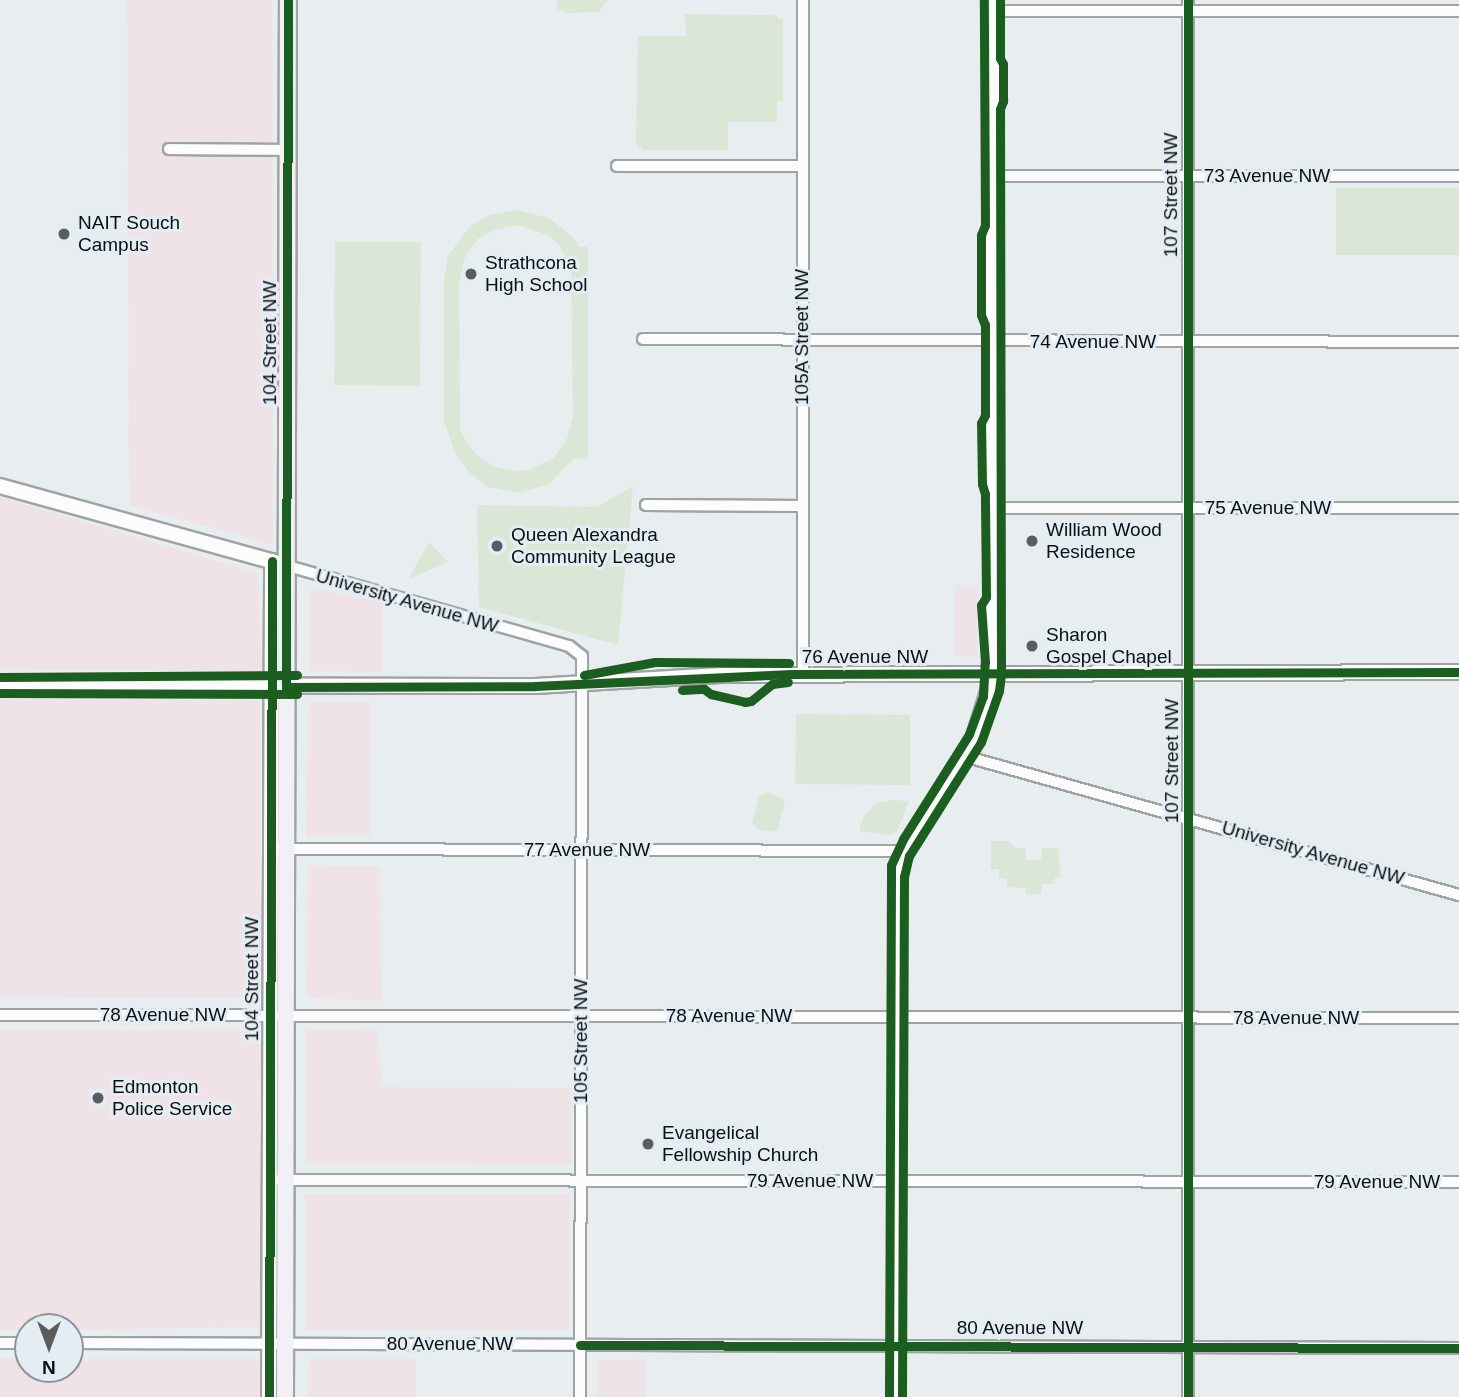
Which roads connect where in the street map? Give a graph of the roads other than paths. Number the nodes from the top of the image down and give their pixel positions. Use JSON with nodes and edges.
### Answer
{"nodes":[{"id":1,"x":288,"y":0,"type":"edge"},
{"id":2,"x":803,"y":0,"type":"edge"},
{"id":3,"x":992,"y":6,"type":"edge"},
{"id":4,"x":1188,"y":6,"type":"edge"},
{"id":5,"x":1459,"y":12,"type":"edge"},
{"id":6,"x":169,"y":149,"type":"dead end"},
{"id":7,"x":288,"y":150,"type":"junction"},
{"id":8,"x":617,"y":166,"type":"dead end"},
{"id":9,"x":802,"y":166,"type":"junction"},
{"id":10,"x":992,"y":176,"type":"junction"},
{"id":11,"x":1188,"y":176,"type":"junction"},
{"id":12,"x":1459,"y":176,"type":"edge"},
{"id":13,"x":643,"y":339,"type":"dead end"},
{"id":14,"x":802,"y":339,"type":"junction"},
{"id":15,"x":993,"y":341,"type":"junction"},
{"id":16,"x":1189,"y":342,"type":"junction"},
{"id":17,"x":1459,"y":342,"type":"edge"},
{"id":18,"x":0,"y":486,"type":"edge"},
{"id":19,"x":646,"y":505,"type":"dead end"},
{"id":20,"x":803,"y":506,"type":"junction"},
{"id":21,"x":993,"y":508,"type":"junction"},
{"id":22,"x":1189,"y":508,"type":"junction"},
{"id":23,"x":1459,"y":508,"type":"edge"},
{"id":24,"x":280,"y":564,"type":"junction"},
{"id":25,"x":1190,"y":672,"type":"junction"},
{"id":26,"x":1459,"y":672,"type":"edge"},
{"id":27,"x":803,"y":674,"type":"junction"},
{"id":28,"x":993,"y":674,"type":"junction"},
{"id":29,"x":0,"y":685,"type":"edge"},
{"id":30,"x":582,"y":685,"type":"junction"},
{"id":31,"x":278,"y":687,"type":"junction"},
{"id":32,"x":964,"y":755,"type":"junction"},
{"id":33,"x":1190,"y":819,"type":"junction"},
{"id":34,"x":278,"y":849,"type":"junction"},
{"id":35,"x":582,"y":850,"type":"junction"},
{"id":36,"x":904,"y":851,"type":"junction"},
{"id":37,"x":1459,"y":894,"type":"edge"},
{"id":38,"x":0,"y":1015,"type":"edge"},
{"id":39,"x":269,"y":1015,"type":"junction"},
{"id":40,"x":286,"y":1015,"type":"junction"},
{"id":41,"x":582,"y":1016,"type":"junction"},
{"id":42,"x":897,"y":1017,"type":"junction"},
{"id":43,"x":1190,"y":1017,"type":"junction"},
{"id":44,"x":1459,"y":1018,"type":"edge"},
{"id":45,"x":286,"y":1179,"type":"junction"},
{"id":46,"x":581,"y":1180,"type":"junction"},
{"id":47,"x":896,"y":1181,"type":"junction"},
{"id":48,"x":1189,"y":1181,"type":"junction"},
{"id":49,"x":269,"y":1182,"type":"junction"},
{"id":50,"x":1459,"y":1182,"type":"edge"},
{"id":51,"x":84,"y":1343,"type":"edge"},
{"id":52,"x":277,"y":1344,"type":"junction"},
{"id":53,"x":580,"y":1345,"type":"junction"},
{"id":54,"x":896,"y":1346,"type":"junction"},
{"id":55,"x":1189,"y":1346,"type":"junction"},
{"id":56,"x":1459,"y":1348,"type":"edge"},
{"id":57,"x":269,"y":1397,"type":"edge"},
{"id":58,"x":285,"y":1397,"type":"edge"},
{"id":59,"x":580,"y":1397,"type":"edge"},
{"id":60,"x":896,"y":1397,"type":"edge"},
{"id":61,"x":1188,"y":1397,"type":"edge"}],
"edges":[{"from":1,"to":7,"type":"main road","name":"104 Street NW"},
{"from":2,"to":9,"type":"street","name":"105A Street NW"},
{"from":3,"to":4,"type":"street"},
{"from":3,"to":10,"type":"street"},
{"from":4,"to":5,"type":"street"},
{"from":4,"to":11,"type":"street","name":"107 Street NW"},
{"from":6,"to":7,"type":"street"},
{"from":7,"to":24,"type":"main road","name":"104 Street NW"},
{"from":8,"to":9,"type":"street"},
{"from":9,"to":14,"type":"street","name":"105A Street NW"},
{"from":10,"to":11,"type":"street","name":"73 Avenue NW"},
{"from":10,"to":15,"type":"street"},
{"from":11,"to":12,"type":"street","name":"73 Avenue NW"},
{"from":11,"to":16,"type":"street","name":"107 Street NW"},
{"from":13,"to":14,"type":"street","name":"74 Avenue NW"},
{"from":14,"to":15,"type":"street","name":"74 Avenue NW"},
{"from":14,"to":20,"type":"street","name":"105A Street NW"},
{"from":15,"to":16,"type":"street","name":"74 Avenue NW"},
{"from":15,"to":21,"type":"street"},
{"from":16,"to":17,"type":"street","name":"74 Avenue NW"},
{"from":16,"to":22,"type":"street","name":"107 Street NW"},
{"from":18,"to":24,"type":"street","name":"University Avenue NW"},
{"from":19,"to":20,"type":"street"},
{"from":20,"to":27,"type":"street","name":"105A Street NW"},
{"from":21,"to":22,"type":"street","name":"75 Avenue NW"},
{"from":21,"to":28,"type":"street"},
{"from":22,"to":23,"type":"street","name":"75 Avenue NW"},
{"from":22,"to":25,"type":"street","name":"107 Street NW"},
{"from":24,"to":30,"type":"street","name":"University Avenue NW"},
{"from":24,"to":31,"type":"main road","name":"104 Street NW"},
{"from":25,"to":26,"type":"street","name":"76 Avenue NW"},
{"from":25,"to":28,"type":"street","name":"76 Avenue NW"},
{"from":25,"to":33,"type":"street","name":"107 Street NW"},
{"from":27,"to":28,"type":"street","name":"76 Avenue NW"},
{"from":27,"to":30,"type":"street","name":"76 Avenue NW"},
{"from":28,"to":32,"type":"street"},
{"from":29,"to":31,"type":"street","name":"76 Avenue NW"},
{"from":30,"to":31,"type":"street","name":"76 Avenue NW"},
{"from":30,"to":35,"type":"street","name":"105 Street NW"},
{"from":31,"to":34,"type":"main road","name":"104 Street NW"},
{"from":32,"to":33,"type":"street","name":"University Avenue NW"},
{"from":32,"to":36,"type":"street"},
{"from":33,"to":37,"type":"street","name":"University Avenue NW"},
{"from":33,"to":43,"type":"street","name":"107 Street NW"},
{"from":34,"to":35,"type":"street","name":"77 Avenue NW"},
{"from":34,"to":39,"type":"street","name":"104 Street NW"},
{"from":34,"to":40,"type":"main road","name":"104 Street NW"},
{"from":35,"to":36,"type":"street","name":"77 Avenue NW"},
{"from":35,"to":41,"type":"street","name":"105 Street NW"},
{"from":36,"to":42,"type":"street"},
{"from":38,"to":39,"type":"street","name":"78 Avenue NW"},
{"from":39,"to":40,"type":"street","name":"78 Avenue NW"},
{"from":39,"to":49,"type":"street","name":"104 Street NW"},
{"from":40,"to":41,"type":"street","name":"78 Avenue NW"},
{"from":40,"to":45,"type":"main road","name":"104 Street NW"},
{"from":41,"to":42,"type":"street","name":"78 Avenue NW"},
{"from":41,"to":46,"type":"street","name":"105 Street NW"},
{"from":42,"to":43,"type":"street","name":"78 Avenue NW"},
{"from":42,"to":47,"type":"street"},
{"from":43,"to":44,"type":"street","name":"78 Avenue NW"},
{"from":43,"to":48,"type":"street","name":"107 Street NW"},
{"from":45,"to":46,"type":"street","name":"79 Avenue NW"},
{"from":45,"to":49,"type":"street","name":"79 Avenue NW"},
{"from":45,"to":52,"type":"main road","name":"104 Street NW"},
{"from":46,"to":47,"type":"street","name":"79 Avenue NW"},
{"from":46,"to":53,"type":"street","name":"105 Street NW"},
{"from":47,"to":48,"type":"street","name":"79 Avenue NW"},
{"from":47,"to":54,"type":"street"},
{"from":48,"to":50,"type":"street","name":"79 Avenue NW"},
{"from":48,"to":55,"type":"street","name":"107 Street NW"},
{"from":49,"to":52,"type":"street","name":"104 Street NW"},
{"from":51,"to":52,"type":"street","name":"80 Avenue NW"},
{"from":52,"to":53,"type":"street","name":"80 Avenue NW"},
{"from":52,"to":57,"type":"street","name":"104 Street NW"},
{"from":52,"to":58,"type":"main road","name":"104 Street NW"},
{"from":53,"to":54,"type":"street","name":"80 Avenue NW"},
{"from":53,"to":59,"type":"street","name":"105 Street NW"},
{"from":54,"to":55,"type":"street","name":"80 Avenue NW"},
{"from":54,"to":60,"type":"street"},
{"from":55,"to":56,"type":"street","name":"80 Avenue NW"},
{"from":55,"to":61,"type":"street","name":"107 Street NW"}]}
